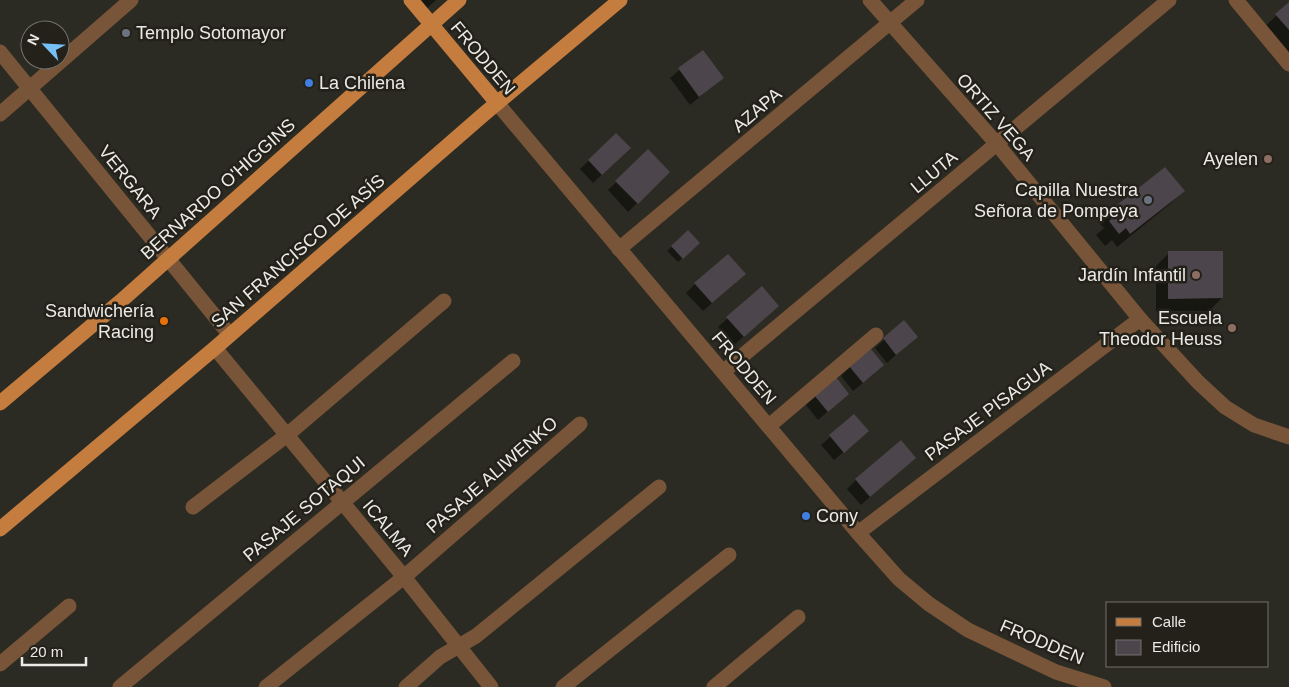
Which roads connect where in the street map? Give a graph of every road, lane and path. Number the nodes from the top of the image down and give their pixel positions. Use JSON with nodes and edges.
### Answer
{"nodes":[{"id":1,"x":131,"y":0,"type":"edge"},
{"id":2,"x":412,"y":0,"type":"edge"},
{"id":3,"x":459,"y":0,"type":"edge"},
{"id":4,"x":620,"y":0,"type":"edge"},
{"id":5,"x":870,"y":0,"type":"edge"},
{"id":6,"x":917,"y":0,"type":"edge"},
{"id":7,"x":1169,"y":0,"type":"edge"},
{"id":8,"x":1236,"y":0,"type":"edge"},
{"id":9,"x":430,"y":24,"type":"junction"},
{"id":10,"x":890,"y":24,"type":"junction"},
{"id":11,"x":0,"y":52,"type":"edge"},
{"id":12,"x":1289,"y":64,"type":"edge"},
{"id":13,"x":30,"y":88,"type":"junction"},
{"id":14,"x":497,"y":103,"type":"junction"},
{"id":15,"x":0,"y":114,"type":"edge"},
{"id":16,"x":997,"y":144,"type":"junction"},
{"id":17,"x":619,"y":249,"type":"junction"},
{"id":18,"x":168,"y":259,"type":"junction"},
{"id":19,"x":444,"y":301,"type":"dead end"},
{"id":20,"x":1140,"y":319,"type":"junction"},
{"id":21,"x":876,"y":335,"type":"dead end"},
{"id":22,"x":230,"y":336,"type":"junction"},
{"id":23,"x":215,"y":348,"type":"junction"},
{"id":24,"x":513,"y":361,"type":"dead end"},
{"id":25,"x":723,"y":372,"type":"junction"},
{"id":26,"x":0,"y":403,"type":"edge"},
{"id":27,"x":580,"y":424,"type":"dead end"},
{"id":28,"x":769,"y":426,"type":"junction"},
{"id":29,"x":287,"y":435,"type":"junction"},
{"id":30,"x":1289,"y":437,"type":"edge"},
{"id":31,"x":659,"y":487,"type":"dead end"},
{"id":32,"x":342,"y":501,"type":"junction"},
{"id":33,"x":193,"y":507,"type":"dead end"},
{"id":34,"x":0,"y":529,"type":"edge"},
{"id":35,"x":858,"y":533,"type":"junction"},
{"id":36,"x":729,"y":554,"type":"dead end"},
{"id":37,"x":404,"y":577,"type":"junction"},
{"id":38,"x":69,"y":606,"type":"dead end"},
{"id":39,"x":798,"y":617,"type":"dead end"},
{"id":40,"x":459,"y":648,"type":"junction"},
{"id":41,"x":0,"y":664,"type":"edge"},
{"id":42,"x":120,"y":687,"type":"edge"},
{"id":43,"x":266,"y":687,"type":"edge"},
{"id":44,"x":406,"y":687,"type":"edge"},
{"id":45,"x":491,"y":687,"type":"edge"},
{"id":46,"x":563,"y":687,"type":"edge"},
{"id":47,"x":714,"y":687,"type":"edge"},
{"id":48,"x":1104,"y":687,"type":"edge"}],
"edges":[{"from":1,"to":13,"type":"street"},
{"from":2,"to":9,"type":"main road","name":"FRODDEN"},
{"from":3,"to":9,"type":"main road","name":"BERNARDO O'HIGGINS"},
{"from":4,"to":14,"type":"main road","name":"SAN FRANCISCO DE ASÍS"},
{"from":5,"to":10,"type":"street","name":"ORTIZ VEGA"},
{"from":6,"to":10,"type":"street","name":"AZAPA"},
{"from":7,"to":16,"type":"street","name":"LLUTA"},
{"from":8,"to":12,"type":"street"},
{"from":9,"to":14,"type":"main road","name":"FRODDEN"},
{"from":9,"to":18,"type":"main road","name":"BERNARDO O'HIGGINS"},
{"from":10,"to":16,"type":"street","name":"ORTIZ VEGA"},
{"from":10,"to":17,"type":"street","name":"AZAPA"},
{"from":11,"to":13,"type":"street","name":"VERGARA"},
{"from":13,"to":15,"type":"street"},
{"from":13,"to":18,"type":"street","name":"VERGARA"},
{"from":14,"to":17,"type":"street","name":"FRODDEN"},
{"from":14,"to":22,"type":"main road","name":"SAN FRANCISCO DE ASÍS"},
{"from":16,"to":20,"type":"street","name":"ORTIZ VEGA"},
{"from":16,"to":25,"type":"street","name":"LLUTA"},
{"from":17,"to":25,"type":"street","name":"FRODDEN"},
{"from":18,"to":22,"type":"street","name":"VERGARA"},
{"from":18,"to":26,"type":"main road","name":"BERNARDO O'HIGGINS"},
{"from":19,"to":29,"type":"street"},
{"from":20,"to":30,"type":"street","name":"ORTIZ VEGA"},
{"from":20,"to":35,"type":"street","name":"PASAJE PISAGUA"},
{"from":21,"to":28,"type":"street"},
{"from":22,"to":23,"type":"main road","name":"SAN FRANCISCO DE ASÍS"},
{"from":23,"to":29,"type":"street","name":"ICALMA"},
{"from":23,"to":34,"type":"main road","name":"SAN FRANCISCO DE ASÍS"},
{"from":24,"to":32,"type":"street","name":"PASAJE SOTAQUI"},
{"from":25,"to":28,"type":"street","name":"FRODDEN"},
{"from":27,"to":37,"type":"street","name":"PASAJE ALIWENKO"},
{"from":28,"to":35,"type":"street","name":"FRODDEN"},
{"from":29,"to":32,"type":"street","name":"ICALMA"},
{"from":29,"to":33,"type":"street"},
{"from":31,"to":40,"type":"street"},
{"from":32,"to":37,"type":"street","name":"ICALMA"},
{"from":32,"to":42,"type":"street","name":"PASAJE SOTAQUI"},
{"from":35,"to":48,"type":"street","name":"FRODDEN"},
{"from":36,"to":46,"type":"street"},
{"from":37,"to":40,"type":"street","name":"ICALMA"},
{"from":37,"to":43,"type":"street","name":"PASAJE ALIWENKO"},
{"from":38,"to":41,"type":"street"},
{"from":39,"to":47,"type":"street"},
{"from":40,"to":44,"type":"street"},
{"from":40,"to":45,"type":"street","name":"ICALMA"}]}
